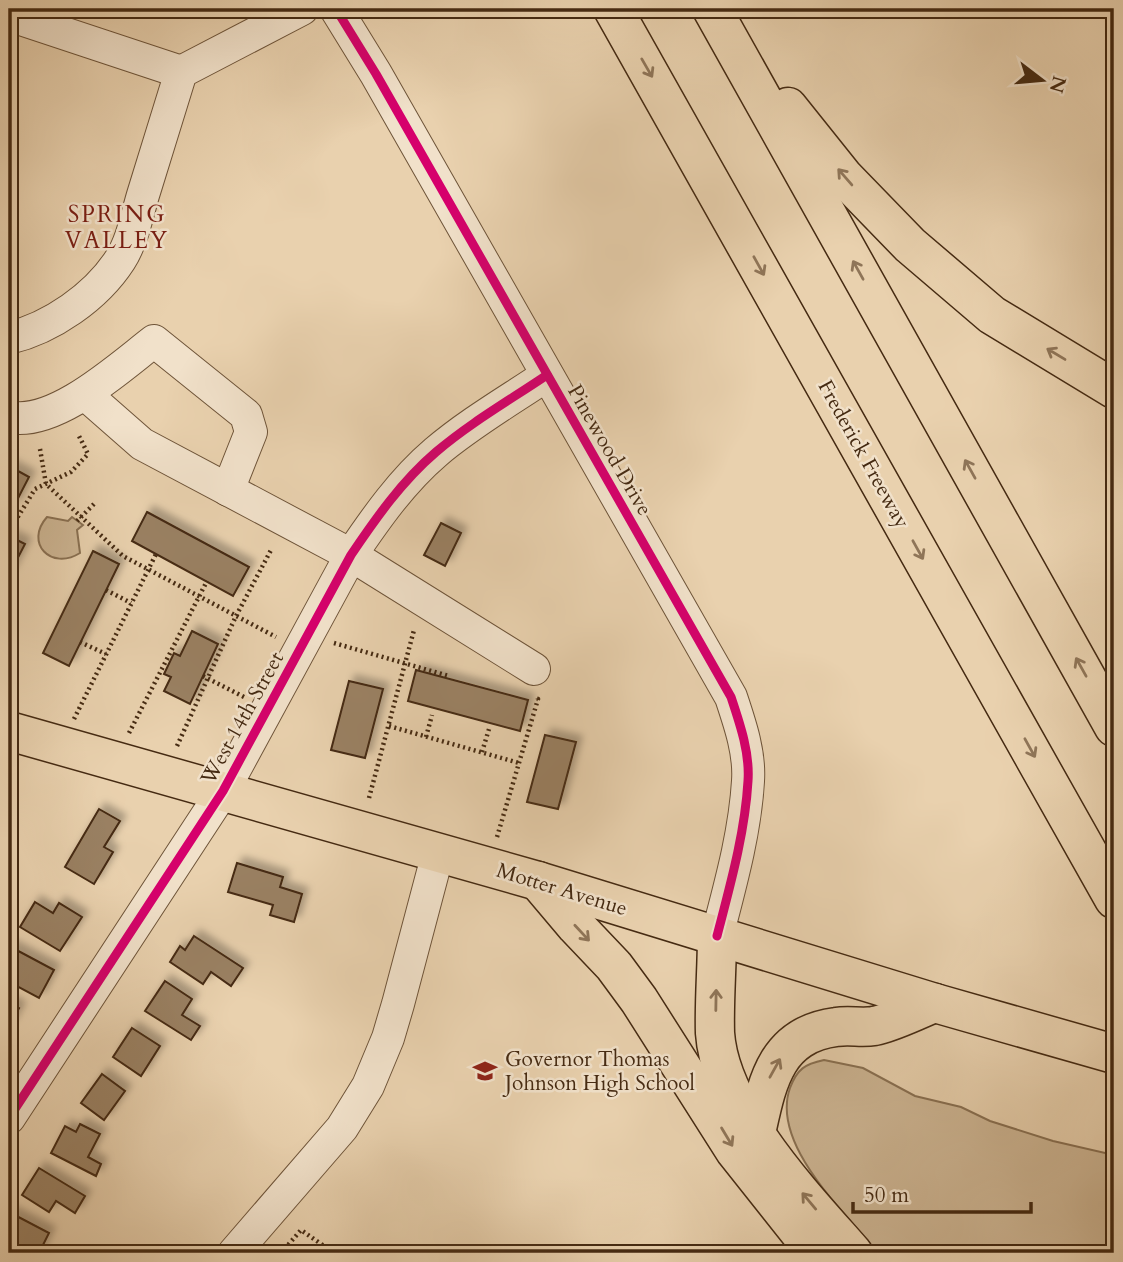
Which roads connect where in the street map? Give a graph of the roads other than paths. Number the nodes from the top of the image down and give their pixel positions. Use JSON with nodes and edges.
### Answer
{"nodes":[{"id":1,"x":302,"y":9,"type":"edge"},
{"id":2,"x":336,"y":9,"type":"edge"},
{"id":3,"x":613,"y":9,"type":"edge"},
{"id":4,"x":713,"y":11,"type":"edge"},
{"id":5,"x":9,"y":15,"type":"edge"},
{"id":6,"x":181,"y":72,"type":"junction"},
{"id":7,"x":9,"y":338,"type":"edge"},
{"id":8,"x":547,"y":375,"type":"junction"},
{"id":9,"x":1114,"y":389,"type":"edge"},
{"id":10,"x":85,"y":394,"type":"junction"},
{"id":11,"x":9,"y":417,"type":"edge"},
{"id":12,"x":228,"y":490,"type":"junction"},
{"id":13,"x":351,"y":555,"type":"junction"},
{"id":14,"x":532,"y":683,"type":"road end"},
{"id":15,"x":1114,"y":727,"type":"edge"},
{"id":16,"x":9,"y":731,"type":"edge"},
{"id":17,"x":223,"y":791,"type":"junction"},
{"id":18,"x":438,"y":853,"type":"junction"},
{"id":19,"x":538,"y":881,"type":"junction"},
{"id":20,"x":1114,"y":899,"type":"edge"},
{"id":21,"x":717,"y":936,"type":"junction"},
{"id":22,"x":935,"y":1003,"type":"junction"},
{"id":23,"x":1114,"y":1054,"type":"edge"},
{"id":24,"x":692,"y":1079,"type":"junction"},
{"id":25,"x":9,"y":1118,"type":"edge"},
{"id":26,"x":756,"y":1133,"type":"junction"},
{"id":27,"x":234,"y":1253,"type":"edge"},
{"id":28,"x":816,"y":1253,"type":"edge"},
{"id":29,"x":853,"y":1253,"type":"edge"}],
"edges":[{"from":1,"to":6,"type":"street"},
{"from":2,"to":8,"type":"street","name":"Pinewood Drive"},
{"from":3,"to":20,"type":"main road","name":"Frederick Freeway","one_way":true},
{"from":9,"to":4,"type":"main road","one_way":true},
{"from":15,"to":4,"type":"main road","one_way":true},
{"from":5,"to":6,"type":"street"},
{"from":6,"to":7,"type":"street"},
{"from":8,"to":13,"type":"street","name":"West 14th Street"},
{"from":8,"to":21,"type":"street","name":"Pinewood Drive"},
{"from":10,"to":11,"type":"street"},
{"from":10,"to":12,"type":"street"},
{"from":10,"to":12,"type":"street"},
{"from":12,"to":13,"type":"street"},
{"from":13,"to":14,"type":"street"},
{"from":13,"to":17,"type":"street","name":"West 14th Street"},
{"from":16,"to":17,"type":"main road","name":"Motter Avenue"},
{"from":17,"to":18,"type":"main road","name":"Motter Avenue"},
{"from":17,"to":25,"type":"street","name":"West 14th Street"},
{"from":18,"to":19,"type":"main road","name":"Motter Avenue"},
{"from":18,"to":27,"type":"street"},
{"from":19,"to":21,"type":"main road","name":"Motter Avenue"},
{"from":19,"to":24,"type":"main road","one_way":true},
{"from":21,"to":22,"type":"main road","name":"Motter Avenue"},
{"from":21,"to":24,"type":"main road"},
{"from":26,"to":21,"type":"main road","one_way":true},
{"from":22,"to":23,"type":"main road","name":"Motter Avenue"},
{"from":26,"to":22,"type":"main road","one_way":true},
{"from":24,"to":28,"type":"main road","one_way":true},
{"from":29,"to":26,"type":"main road","one_way":true}]}
